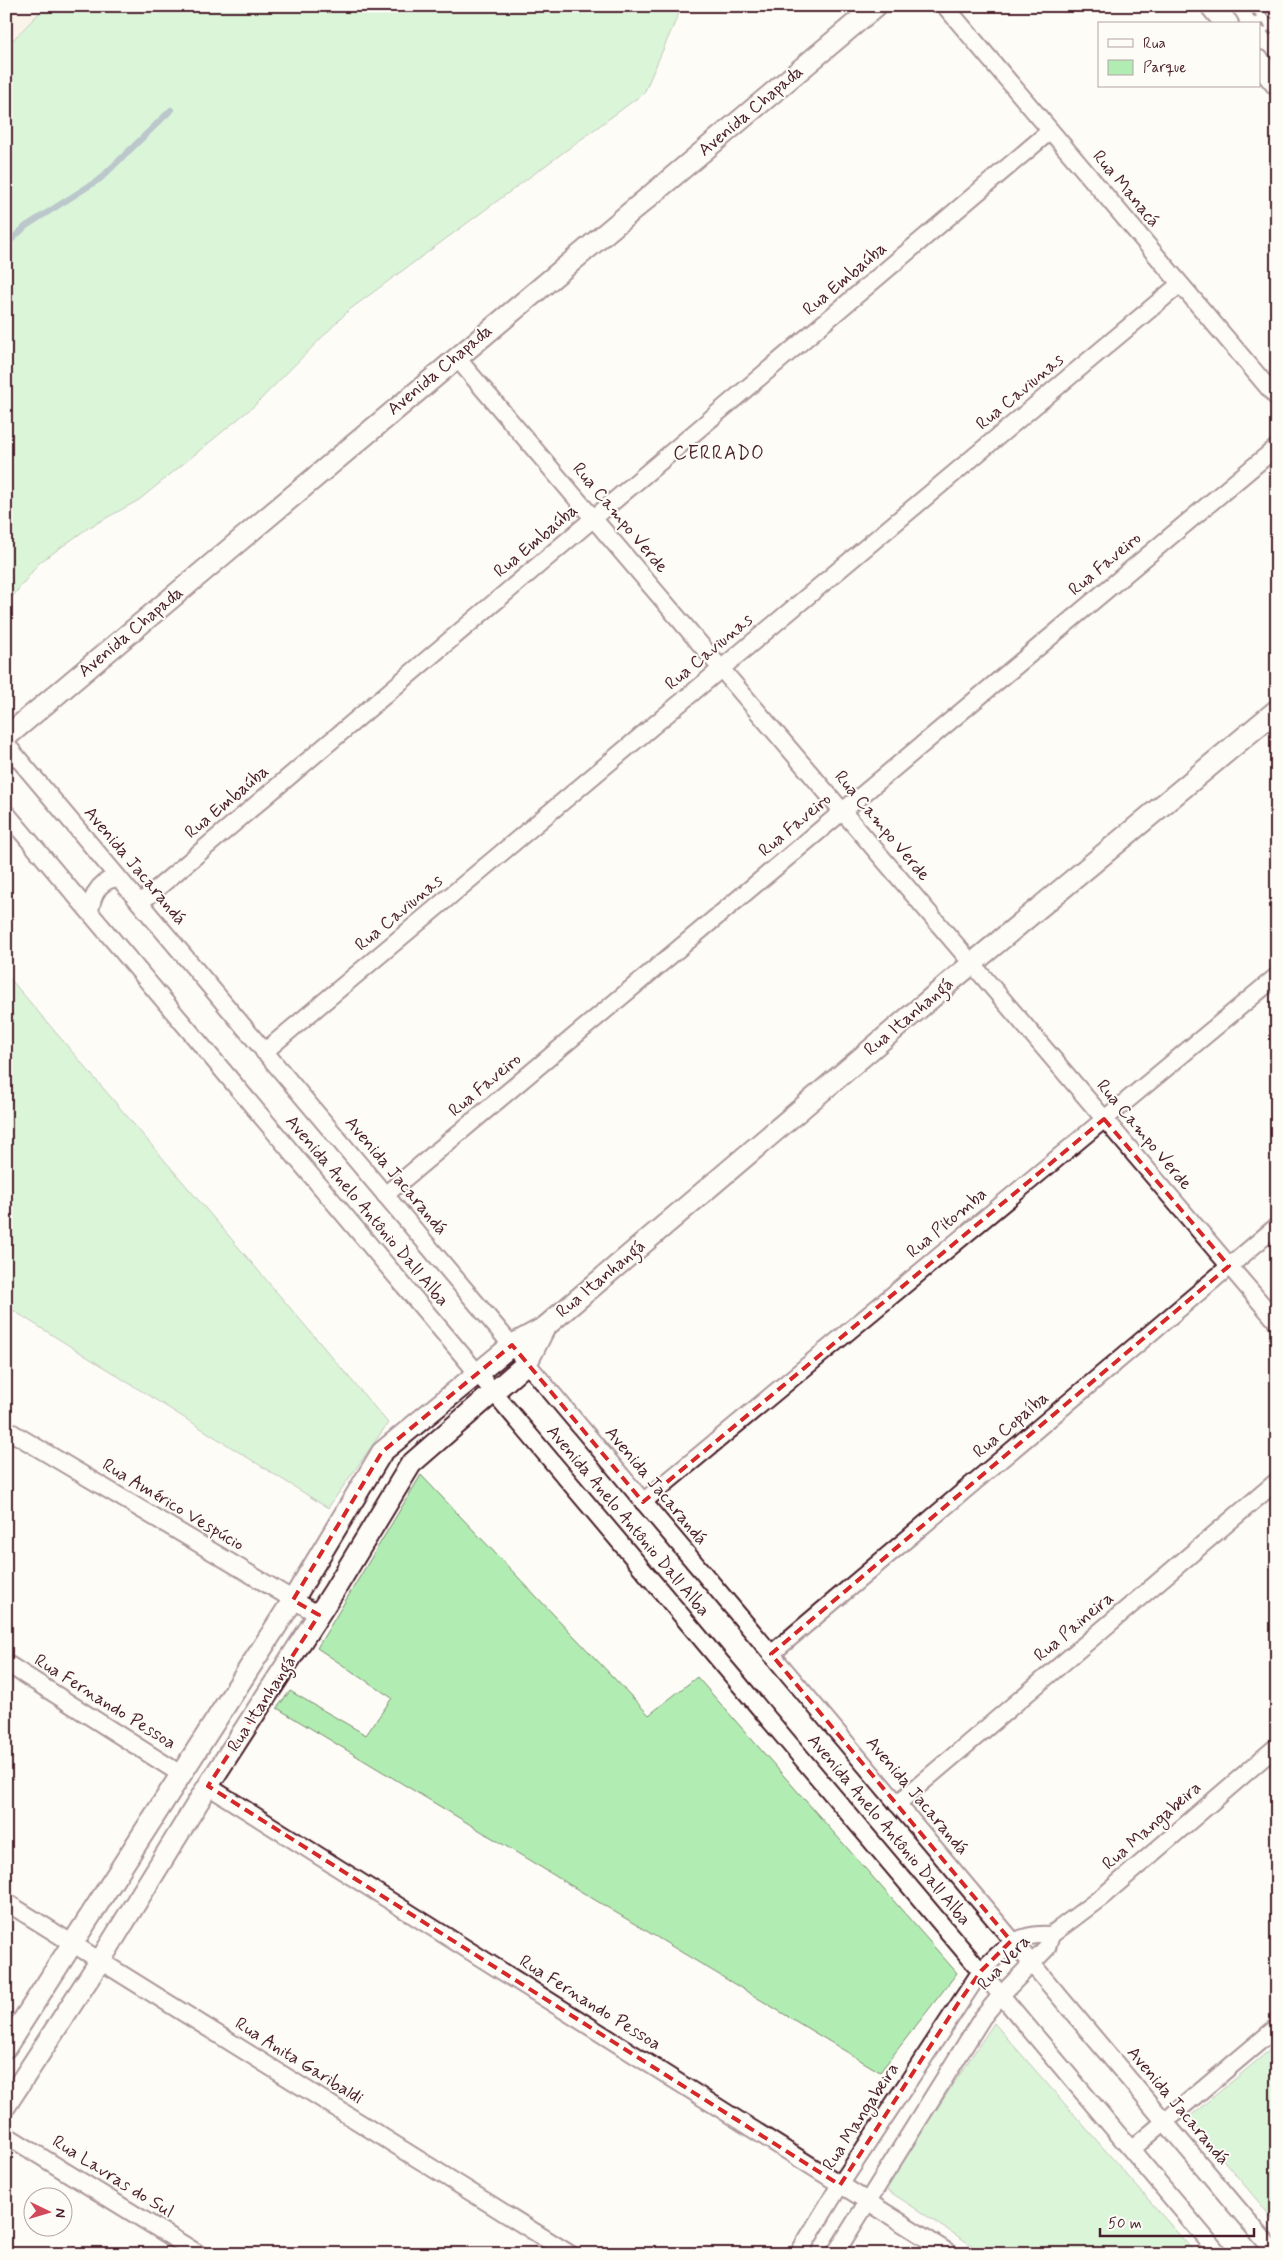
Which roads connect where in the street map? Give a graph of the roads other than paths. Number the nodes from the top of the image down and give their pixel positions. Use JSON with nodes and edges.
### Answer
{"nodes":[{"id":1,"x":876,"y":6,"type":"edge"},
{"id":2,"x":945,"y":6,"type":"edge"},
{"id":3,"x":1212,"y":6,"type":"edge"},
{"id":4,"x":1225,"y":22,"type":"edge"},
{"id":5,"x":1260,"y":63,"type":"edge"},
{"id":6,"x":1277,"y":84,"type":"edge"},
{"id":7,"x":1050,"y":131,"type":"junction"},
{"id":8,"x":1180,"y":284,"type":"junction"},
{"id":9,"x":456,"y":356,"type":"junction"},
{"id":10,"x":1277,"y":398,"type":"edge"},
{"id":11,"x":1277,"y":447,"type":"edge"},
{"id":12,"x":594,"y":518,"type":"junction"},
{"id":13,"x":722,"y":668,"type":"junction"},
{"id":14,"x":1277,"y":710,"type":"edge"},
{"id":15,"x":6,"y":737,"type":"edge"},
{"id":16,"x":6,"y":744,"type":"edge"},
{"id":17,"x":843,"y":811,"type":"junction"},
{"id":18,"x":6,"y":813,"type":"edge"},
{"id":19,"x":118,"y":878,"type":"junction"},
{"id":20,"x":140,"y":903,"type":"junction"},
{"id":21,"x":90,"y":911,"type":"junction"},
{"id":22,"x":972,"y":963,"type":"junction"},
{"id":23,"x":1277,"y":976,"type":"edge"},
{"id":24,"x":264,"y":1052,"type":"junction"},
{"id":25,"x":1104,"y":1119,"type":"junction"},
{"id":26,"x":385,"y":1195,"type":"junction"},
{"id":27,"x":1277,"y":1226,"type":"edge"},
{"id":28,"x":1230,"y":1266,"type":"junction"},
{"id":29,"x":1277,"y":1322,"type":"edge"},
{"id":30,"x":545,"y":1327,"type":"junction"},
{"id":31,"x":512,"y":1345,"type":"junction"},
{"id":32,"x":527,"y":1364,"type":"junction"},
{"id":33,"x":478,"y":1373,"type":"junction"},
{"id":34,"x":493,"y":1392,"type":"junction"},
{"id":35,"x":6,"y":1428,"type":"edge"},
{"id":36,"x":1277,"y":1481,"type":"edge"},
{"id":37,"x":643,"y":1502,"type":"junction"},
{"id":38,"x":293,"y":1600,"type":"junction"},
{"id":39,"x":319,"y":1615,"type":"junction"},
{"id":40,"x":771,"y":1654,"type":"junction"},
{"id":41,"x":6,"y":1663,"type":"edge"},
{"id":42,"x":1277,"y":1746,"type":"edge"},
{"id":43,"x":182,"y":1775,"type":"junction"},
{"id":44,"x":208,"y":1786,"type":"junction"},
{"id":45,"x":898,"y":1804,"type":"junction"},
{"id":46,"x":6,"y":1902,"type":"edge"},
{"id":47,"x":1051,"y":1935,"type":"junction"},
{"id":48,"x":1012,"y":1941,"type":"junction"},
{"id":49,"x":74,"y":1944,"type":"junction"},
{"id":50,"x":100,"y":1961,"type":"junction"},
{"id":51,"x":1030,"y":1964,"type":"junction"},
{"id":52,"x":981,"y":1971,"type":"junction"},
{"id":53,"x":1001,"y":1995,"type":"junction"},
{"id":54,"x":959,"y":2002,"type":"joint"},
{"id":55,"x":1277,"y":2027,"type":"edge"},
{"id":56,"x":6,"y":2047,"type":"edge"},
{"id":57,"x":6,"y":2106,"type":"edge"},
{"id":58,"x":1166,"y":2121,"type":"junction"},
{"id":59,"x":6,"y":2135,"type":"edge"},
{"id":60,"x":1132,"y":2149,"type":"junction"},
{"id":61,"x":840,"y":2185,"type":"junction"},
{"id":62,"x":868,"y":2202,"type":"junction"},
{"id":63,"x":199,"y":2254,"type":"edge"},
{"id":64,"x":570,"y":2254,"type":"edge"},
{"id":65,"x":798,"y":2254,"type":"edge"},
{"id":66,"x":835,"y":2254,"type":"edge"},
{"id":67,"x":951,"y":2254,"type":"edge"},
{"id":68,"x":1219,"y":2254,"type":"edge"},
{"id":69,"x":1276,"y":2254,"type":"edge"}],
"edges":[{"from":1,"to":9,"type":"street","name":"Avenida Chapada"},
{"from":2,"to":7,"type":"street","name":"Rua Manacá"},
{"from":3,"to":4,"type":"main road"},
{"from":5,"to":6,"type":"main road"},
{"from":7,"to":8,"type":"street","name":"Rua Manacá"},
{"from":7,"to":12,"type":"street","name":"Rua Embaúba"},
{"from":8,"to":10,"type":"street","name":"Rua Manacá"},
{"from":8,"to":13,"type":"street","name":"Rua Caviunas"},
{"from":9,"to":12,"type":"street","name":"Rua Campo Verde"},
{"from":9,"to":15,"type":"street","name":"Avenida Chapada"},
{"from":11,"to":17,"type":"street","name":"Rua Faveiro"},
{"from":12,"to":13,"type":"street","name":"Rua Campo Verde"},
{"from":12,"to":20,"type":"street","name":"Rua Embaúba"},
{"from":13,"to":17,"type":"street","name":"Rua Campo Verde"},
{"from":13,"to":24,"type":"street","name":"Rua Caviunas"},
{"from":14,"to":22,"type":"street","name":"Rua Itanhangá"},
{"from":16,"to":19,"type":"street","name":"Avenida Jacarandá"},
{"from":17,"to":22,"type":"street","name":"Rua Campo Verde"},
{"from":17,"to":26,"type":"street","name":"Rua Faveiro"},
{"from":18,"to":21,"type":"street","name":"Avenida Anelo Antônio Dall Alba"},
{"from":19,"to":20,"type":"street","name":"Avenida Jacarandá"},
{"from":19,"to":21,"type":"street"},
{"from":20,"to":24,"type":"street","name":"Avenida Jacarandá"},
{"from":21,"to":33,"type":"street","name":"Avenida Anelo Antônio Dall Alba"},
{"from":22,"to":25,"type":"street","name":"Rua Campo Verde"},
{"from":22,"to":30,"type":"street","name":"Rua Itanhangá"},
{"from":23,"to":25,"type":"street","name":"Rua Pitomba"},
{"from":24,"to":26,"type":"street","name":"Avenida Jacarandá"},
{"from":25,"to":28,"type":"street","name":"Rua Campo Verde"},
{"from":25,"to":37,"type":"street","name":"Rua Pitomba"},
{"from":26,"to":31,"type":"street","name":"Avenida Jacarandá"},
{"from":27,"to":28,"type":"street","name":"Rua Copaíba"},
{"from":28,"to":29,"type":"street","name":"Rua Campo Verde"},
{"from":28,"to":40,"type":"street","name":"Rua Copaíba"},
{"from":30,"to":31,"type":"street","name":"Rua Itanhangá"},
{"from":30,"to":32,"type":"street","name":"Rua Itanhangá"},
{"from":31,"to":32,"type":"street","name":"Avenida Jacarandá"},
{"from":31,"to":33,"type":"street","name":"Rua Itanhangá"},
{"from":32,"to":34,"type":"street","name":"Rua Itanhangá"},
{"from":32,"to":37,"type":"street","name":"Avenida Jacarandá"},
{"from":33,"to":34,"type":"street","name":"Avenida Anelo Antônio Dall Alba"},
{"from":33,"to":38,"type":"street","name":"Rua Itanhangá"},
{"from":34,"to":39,"type":"street","name":"Rua Itanhangá"},
{"from":34,"to":52,"type":"street","name":"Avenida Anelo Antônio Dall Alba"},
{"from":35,"to":38,"type":"street","name":"Rua Américo Vespúcio"},
{"from":36,"to":45,"type":"street","name":"Rua Paineira"},
{"from":37,"to":40,"type":"street","name":"Avenida Jacarandá"},
{"from":38,"to":39,"type":"street","name":"Rua Américo Vespúcio"},
{"from":38,"to":43,"type":"street","name":"Rua Itanhangá"},
{"from":39,"to":44,"type":"street","name":"Rua Itanhangá"},
{"from":40,"to":45,"type":"street","name":"Avenida Jacarandá"},
{"from":41,"to":43,"type":"street","name":"Rua Fernando Pessoa"},
{"from":42,"to":47,"type":"street","name":"Rua Mangabeira"},
{"from":43,"to":49,"type":"street","name":"Rua Itanhangá"},
{"from":44,"to":50,"type":"street","name":"Rua Itanhangá"},
{"from":44,"to":61,"type":"street","name":"Rua Fernando Pessoa"},
{"from":45,"to":48,"type":"street","name":"Avenida Jacarandá"},
{"from":46,"to":49,"type":"street","name":"Rua Anita Garibaldi"},
{"from":47,"to":48,"type":"street","name":"Rua Vera"},
{"from":47,"to":51,"type":"street","name":"Rua Vera"},
{"from":48,"to":51,"type":"street","name":"Avenida Jacarandá"},
{"from":48,"to":52,"type":"street","name":"Rua Vera"},
{"from":49,"to":50,"type":"street","name":"Rua Anita Garibaldi"},
{"from":49,"to":56,"type":"street","name":"Rua Itanhangá"},
{"from":50,"to":57,"type":"street","name":"Rua Itanhangá"},
{"from":50,"to":64,"type":"street","name":"Rua Anita Garibaldi"},
{"from":51,"to":53,"type":"street","name":"Rua Vera"},
{"from":51,"to":58,"type":"street","name":"Avenida Jacarandá"},
{"from":52,"to":53,"type":"street","name":"Avenida Anelo Antônio Dall Alba"},
{"from":52,"to":54,"type":"street","name":"Rua Vera"},
{"from":53,"to":60,"type":"street","name":"Avenida Anelo Antônio Dall Alba"},
{"from":53,"to":62,"type":"street","name":"Rua Vera"},
{"from":54,"to":61,"type":"street","name":"Rua Mangabeira"},
{"from":55,"to":58,"type":"street"},
{"from":58,"to":60,"type":"street"},
{"from":58,"to":69,"type":"street","name":"Avenida Jacarandá"},
{"from":59,"to":63,"type":"street","name":"Rua Lavras do Sul"},
{"from":60,"to":68,"type":"street","name":"Avenida Anelo Antônio Dall Alba"},
{"from":61,"to":62,"type":"street","name":"Rua Fernando Pessoa"},
{"from":61,"to":65,"type":"street","name":"Rua Mangabeira"},
{"from":62,"to":66,"type":"street"},
{"from":62,"to":67,"type":"street","name":"Rua Fernando Pessoa"}]}
